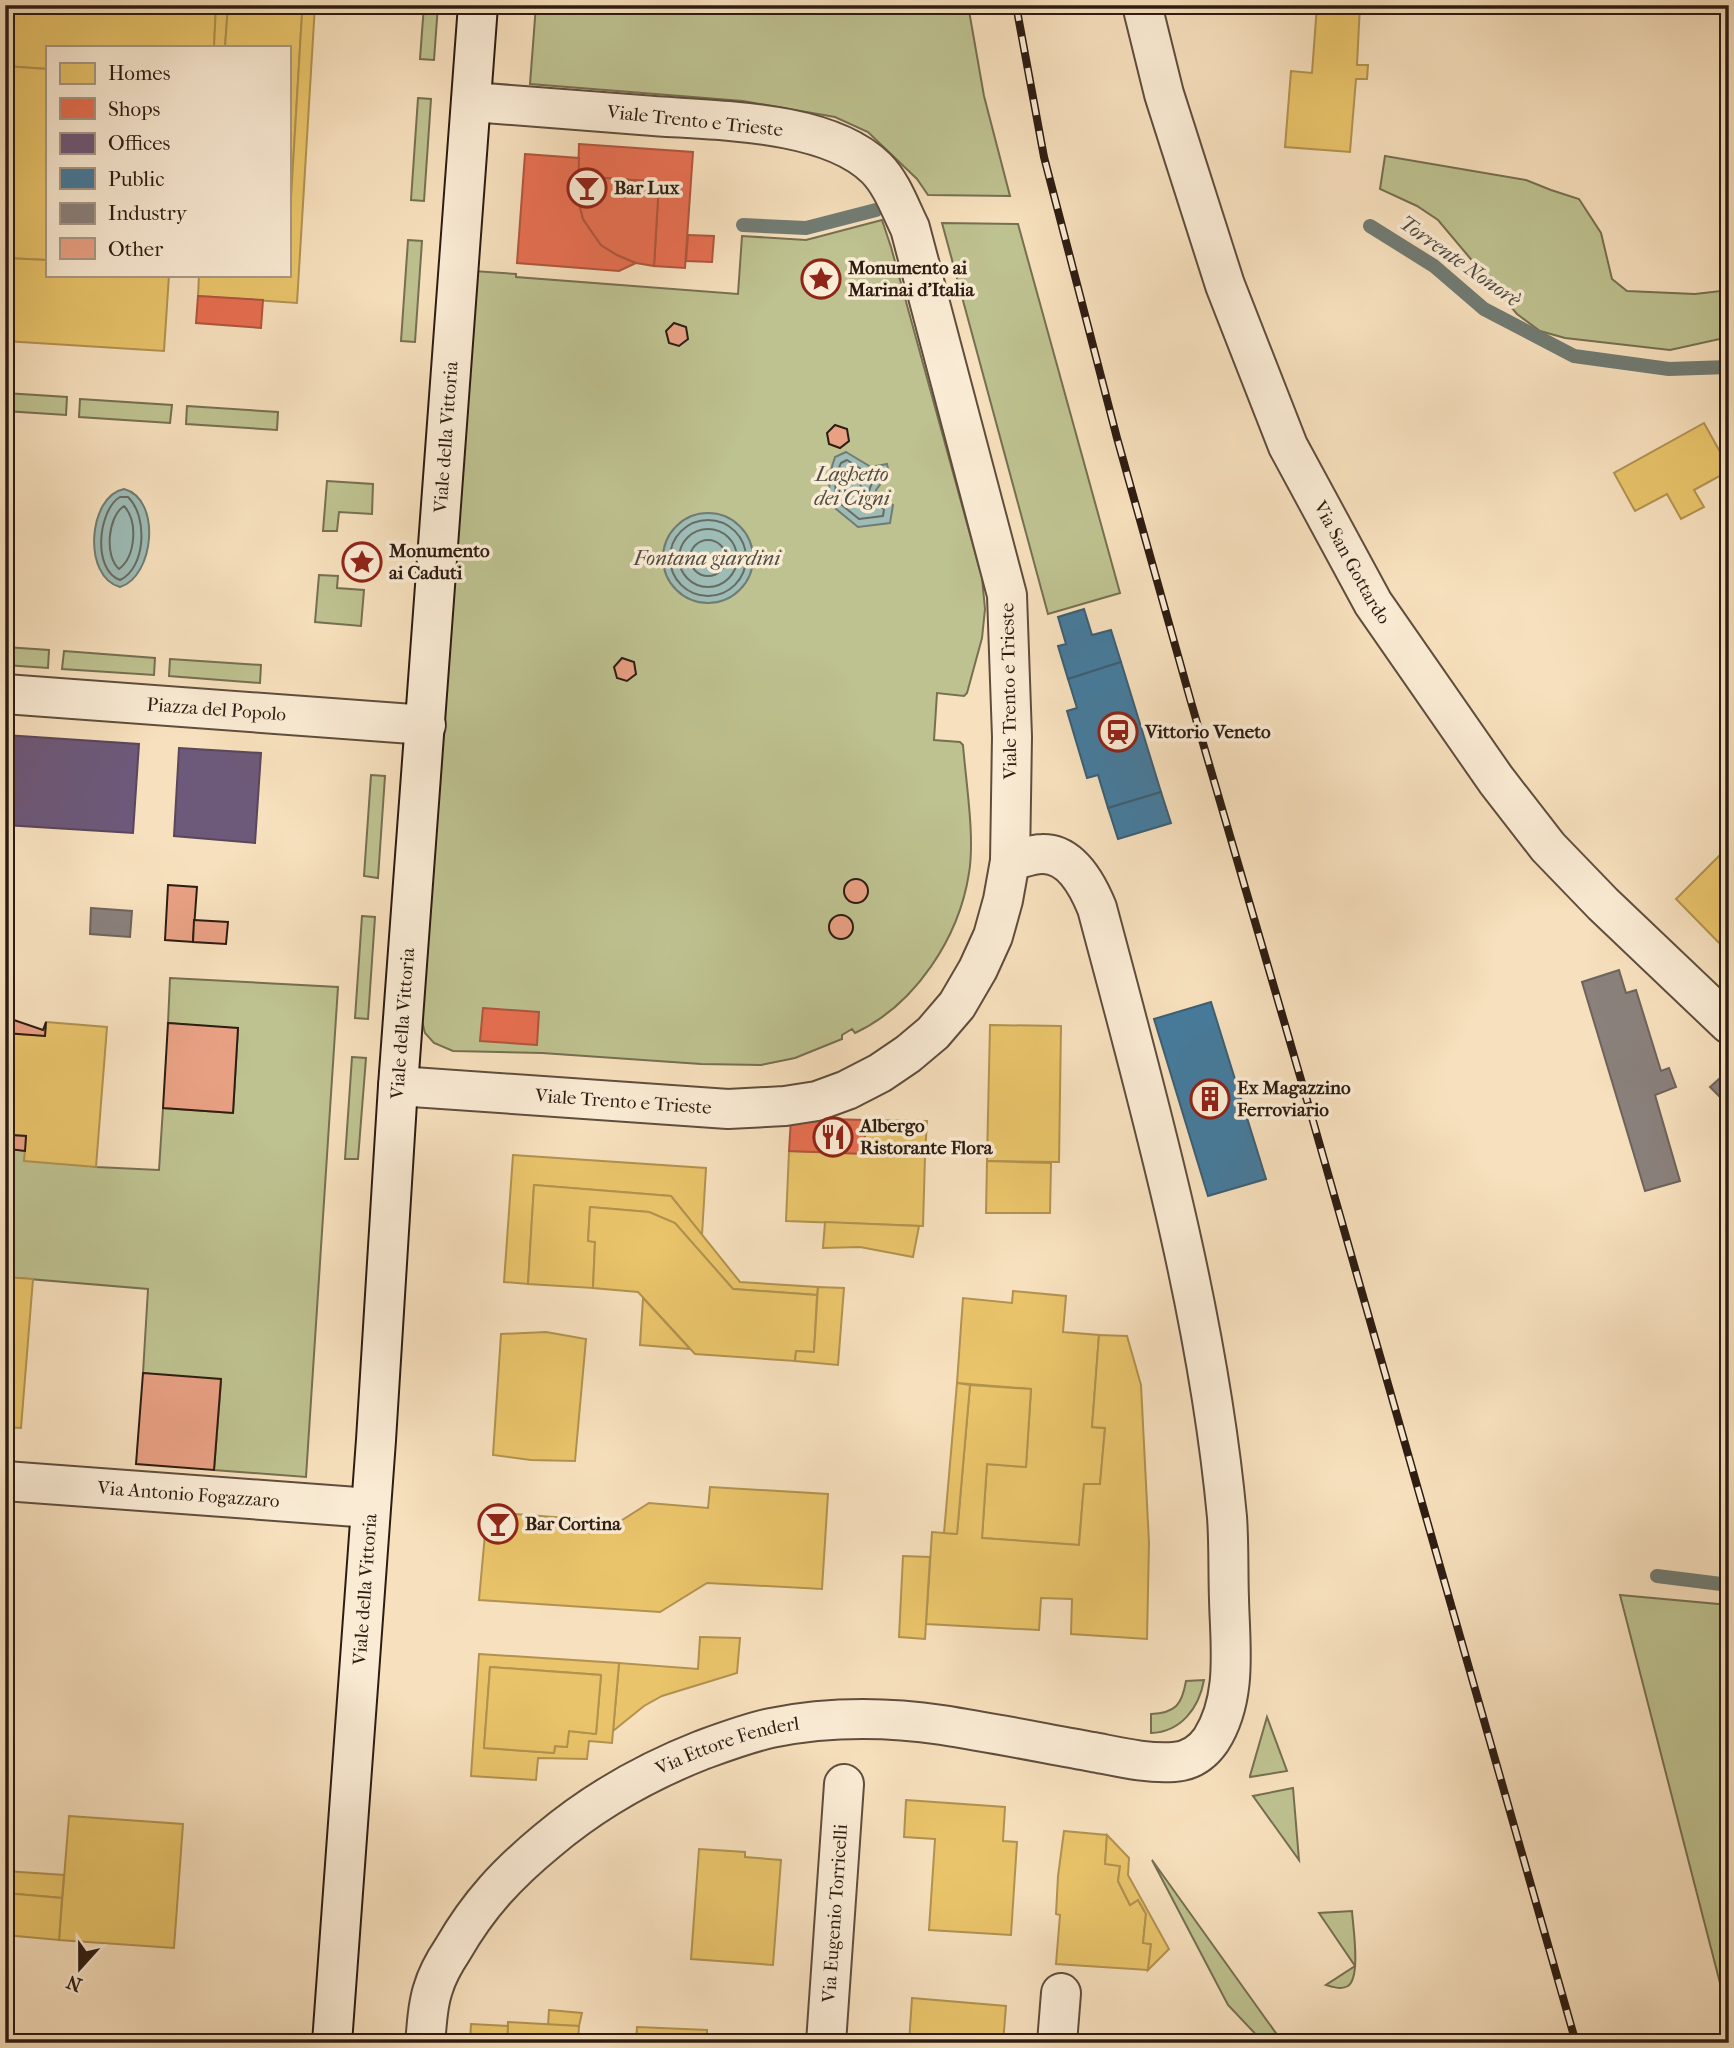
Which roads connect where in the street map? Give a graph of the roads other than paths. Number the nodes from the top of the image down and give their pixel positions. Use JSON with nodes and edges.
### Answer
{"nodes":[{"id":1,"x":478,"y":5,"type":"edge"},
{"id":2,"x":1142,"y":5,"type":"edge"},
{"id":3,"x":471,"y":102,"type":"junction"},
{"id":4,"x":5,"y":694,"type":"edge"},
{"id":5,"x":426,"y":726,"type":"junction"},
{"id":6,"x":1010,"y":862,"type":"junction"},
{"id":7,"x":1729,"y":1024,"type":"edge"},
{"id":8,"x":398,"y":1086,"type":"junction"},
{"id":9,"x":5,"y":1481,"type":"edge"},
{"id":10,"x":370,"y":1508,"type":"junction"},
{"id":11,"x":844,"y":1784,"type":"dead end"},
{"id":12,"x":1061,"y":1993,"type":"dead end"},
{"id":13,"x":332,"y":2043,"type":"edge"},
{"id":14,"x":425,"y":2043,"type":"edge"},
{"id":15,"x":826,"y":2043,"type":"edge"},
{"id":16,"x":1057,"y":2043,"type":"edge"}],
"edges":[{"from":1,"to":3,"type":"street","name":"Viale della Vittoria"},
{"from":2,"to":7,"type":"street","name":"Via San Gottardo"},
{"from":3,"to":5,"type":"street","name":"Viale della Vittoria"},
{"from":3,"to":6,"type":"street","name":"Viale Trento e Trieste"},
{"from":4,"to":5,"type":"street","name":"Piazza del Popolo"},
{"from":5,"to":8,"type":"street","name":"Viale della Vittoria"},
{"from":6,"to":8,"type":"street","name":"Viale Trento e Trieste"},
{"from":6,"to":14,"type":"street","name":"Via Ettore Fenderl"},
{"from":8,"to":10,"type":"street","name":"Viale della Vittoria"},
{"from":9,"to":10,"type":"street","name":"Via Antonio Fogazzaro"},
{"from":10,"to":13,"type":"street","name":"Viale della Vittoria"},
{"from":11,"to":15,"type":"street","name":"Via Eugenio Torricelli"},
{"from":12,"to":16,"type":"street"}]}
